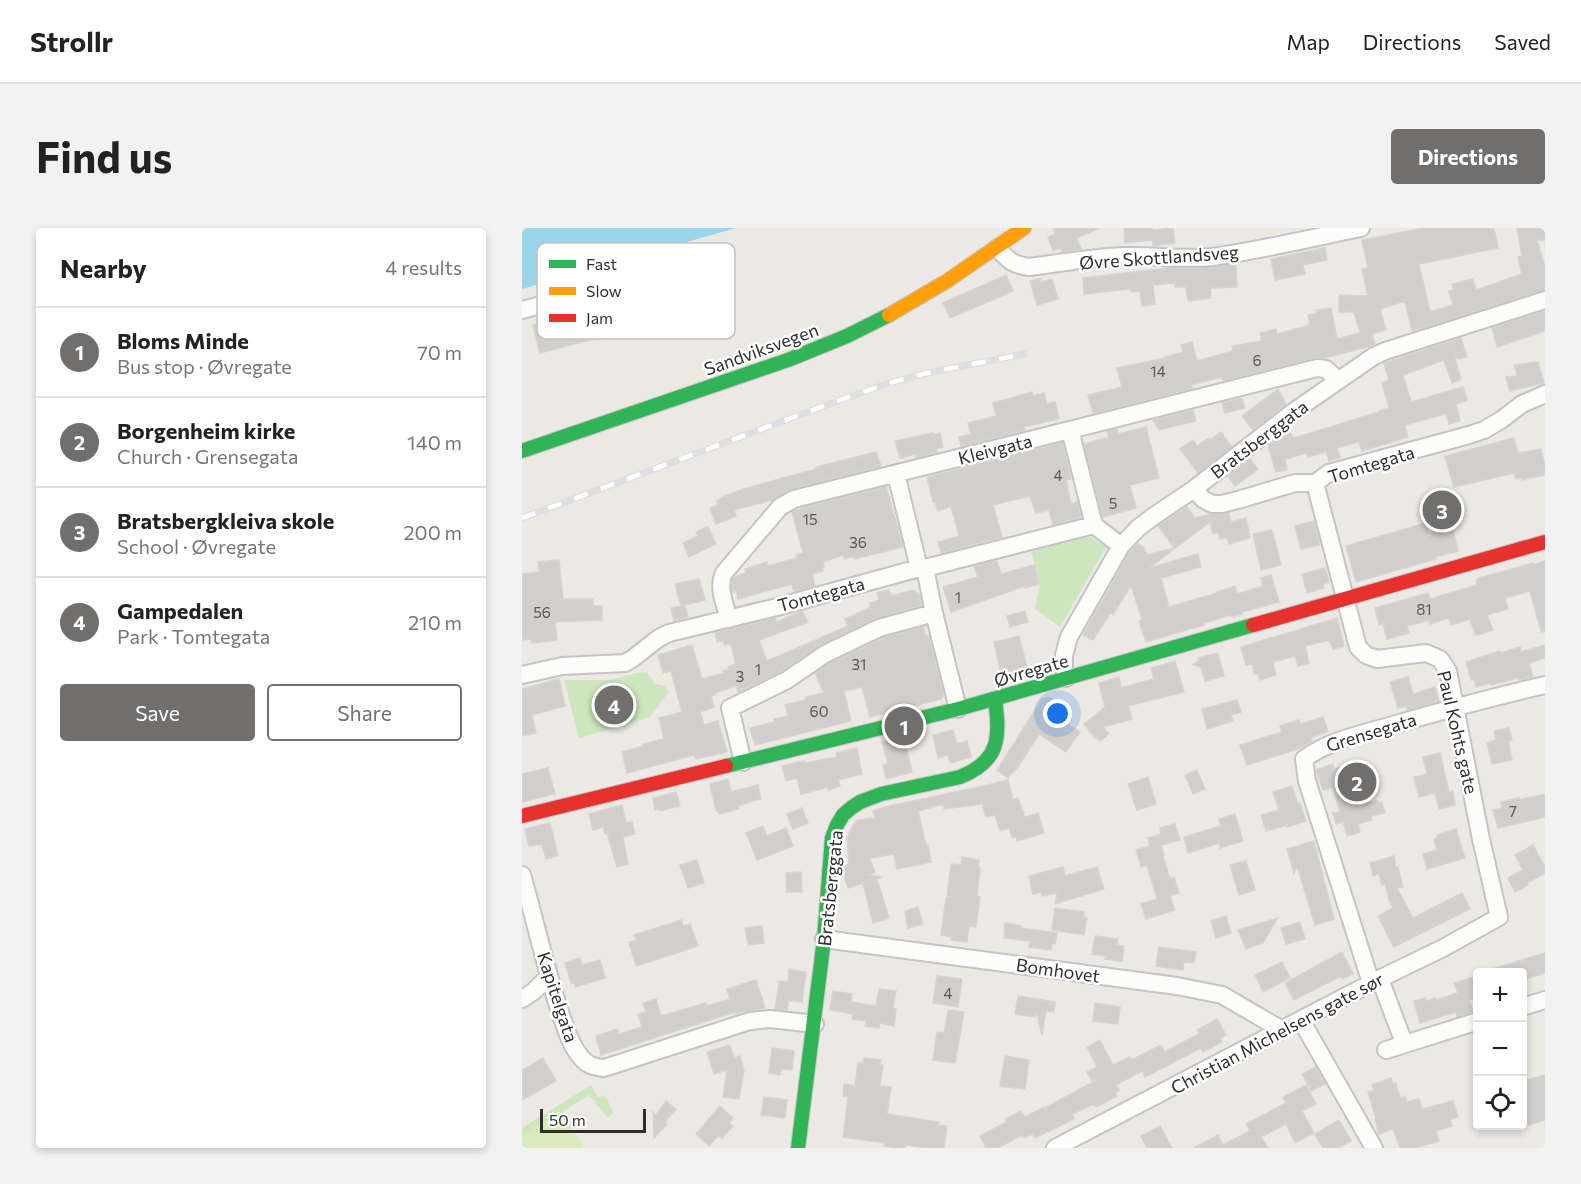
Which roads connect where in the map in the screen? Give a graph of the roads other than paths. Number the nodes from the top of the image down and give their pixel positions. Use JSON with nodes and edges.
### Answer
{"nodes":[{"id":1,"x":1024,"y":228,"type":"edge"},
{"id":2,"x":1361,"y":228,"type":"edge"},
{"id":3,"x":997,"y":248,"type":"junction"},
{"id":4,"x":1545,"y":300,"type":"edge"},
{"id":5,"x":537,"y":306,"type":"edge"},
{"id":6,"x":522,"y":310,"type":"edge"},
{"id":7,"x":1338,"y":381,"type":"junction"},
{"id":8,"x":1545,"y":393,"type":"edge"},
{"id":9,"x":1070,"y":430,"type":"junction"},
{"id":10,"x":522,"y":451,"type":"edge"},
{"id":11,"x":896,"y":474,"type":"junction"},
{"id":12,"x":1315,"y":483,"type":"junction"},
{"id":13,"x":1194,"y":489,"type":"junction"},
{"id":14,"x":1094,"y":525,"type":"junction"},
{"id":15,"x":1545,"y":542,"type":"edge"},
{"id":16,"x":1121,"y":546,"type":"junction"},
{"id":17,"x":922,"y":568,"type":"junction"},
{"id":18,"x":1345,"y":599,"type":"junction"},
{"id":19,"x":934,"y":613,"type":"junction"},
{"id":20,"x":729,"y":619,"type":"junction"},
{"id":21,"x":522,"y":675,"type":"edge"},
{"id":22,"x":1066,"y":678,"type":"junction"},
{"id":23,"x":1545,"y":685,"type":"edge"},
{"id":24,"x":995,"y":699,"type":"junction"},
{"id":25,"x":1455,"y":707,"type":"junction"},
{"id":26,"x":958,"y":709,"type":"junction"},
{"id":27,"x":743,"y":762,"type":"junction"},
{"id":28,"x":522,"y":816,"type":"edge"},
{"id":29,"x":522,"y":875,"type":"edge"},
{"id":30,"x":1499,"y":916,"type":"joint"},
{"id":31,"x":825,"y":939,"type":"junction"},
{"id":32,"x":549,"y":976,"type":"junction"},
{"id":33,"x":1375,"y":981,"type":"junction"},
{"id":34,"x":522,"y":999,"type":"edge"},
{"id":35,"x":1545,"y":1000,"type":"edge"},
{"id":36,"x":1527,"y":1005,"type":"edge"},
{"id":37,"x":1302,"y":1020,"type":"junction"},
{"id":38,"x":1475,"y":1022,"type":"edge"},
{"id":39,"x":814,"y":1024,"type":"junction"},
{"id":40,"x":1281,"y":1030,"type":"junction"},
{"id":41,"x":1404,"y":1043,"type":"junction"},
{"id":42,"x":1386,"y":1050,"type":"dead end"},
{"id":43,"x":798,"y":1148,"type":"edge"},
{"id":44,"x":1055,"y":1148,"type":"edge"},
{"id":45,"x":1374,"y":1148,"type":"edge"}],
"edges":[{"from":1,"to":3,"type":"street","name":"Sandviksvegen"},
{"from":2,"to":3,"type":"street","name":"Øvre Skottlandsveg"},
{"from":3,"to":10,"type":"street","name":"Sandviksvegen"},
{"from":4,"to":7,"type":"street","name":"Bratsberggata"},
{"from":5,"to":6,"type":"street"},
{"from":7,"to":9,"type":"street","name":"Kleivgata"},
{"from":7,"to":13,"type":"street","name":"Bratsberggata"},
{"from":8,"to":12,"type":"street","name":"Tomtegata"},
{"from":9,"to":11,"type":"street","name":"Kleivgata"},
{"from":9,"to":14,"type":"street"},
{"from":11,"to":17,"type":"street"},
{"from":11,"to":20,"type":"street","name":"Kleivgata"},
{"from":12,"to":13,"type":"street","name":"Tomtegata"},
{"from":12,"to":18,"type":"street","name":"Paul Kohts gate"},
{"from":13,"to":16,"type":"street","name":"Bratsberggata"},
{"from":14,"to":16,"type":"street"},
{"from":14,"to":17,"type":"street","name":"Tomtegata"},
{"from":15,"to":18,"type":"street","name":"Øvregate"},
{"from":16,"to":22,"type":"street","name":"Bratsberggata"},
{"from":17,"to":19,"type":"street"},
{"from":17,"to":20,"type":"street","name":"Tomtegata"},
{"from":18,"to":22,"type":"street","name":"Øvregate"},
{"from":18,"to":25,"type":"street","name":"Paul Kohts gate"},
{"from":19,"to":26,"type":"street"},
{"from":19,"to":27,"type":"street"},
{"from":20,"to":21,"type":"street","name":"Tomtegata"},
{"from":22,"to":24,"type":"street","name":"Øvregate"},
{"from":23,"to":25,"type":"street","name":"Grensegata"},
{"from":24,"to":26,"type":"street","name":"Øvregate"},
{"from":24,"to":31,"type":"street","name":"Bratsberggata"},
{"from":25,"to":30,"type":"street","name":"Paul Kohts gate"},
{"from":25,"to":33,"type":"street","name":"Grensegata"},
{"from":26,"to":27,"type":"street","name":"Øvregate"},
{"from":27,"to":28,"type":"street","name":"Øvregate"},
{"from":29,"to":32,"type":"street","name":"Kapitelgata"},
{"from":30,"to":33,"type":"street","name":"Christian Michelsens gate sør"},
{"from":31,"to":39,"type":"street","name":"Bratsberggata"},
{"from":31,"to":40,"type":"street","name":"Bomhovet"},
{"from":32,"to":34,"type":"street"},
{"from":32,"to":39,"type":"street","name":"Kapitelgata"},
{"from":33,"to":37,"type":"street","name":"Christian Michelsens gate sør"},
{"from":33,"to":41,"type":"street"},
{"from":35,"to":36,"type":"street"},
{"from":37,"to":40,"type":"street","name":"Christian Michelsens gate sør"},
{"from":37,"to":45,"type":"street"},
{"from":38,"to":41,"type":"street"},
{"from":39,"to":43,"type":"street","name":"Bratsberggata"},
{"from":40,"to":44,"type":"street","name":"Christian Michelsens gate sør"},
{"from":41,"to":42,"type":"street"}]}
